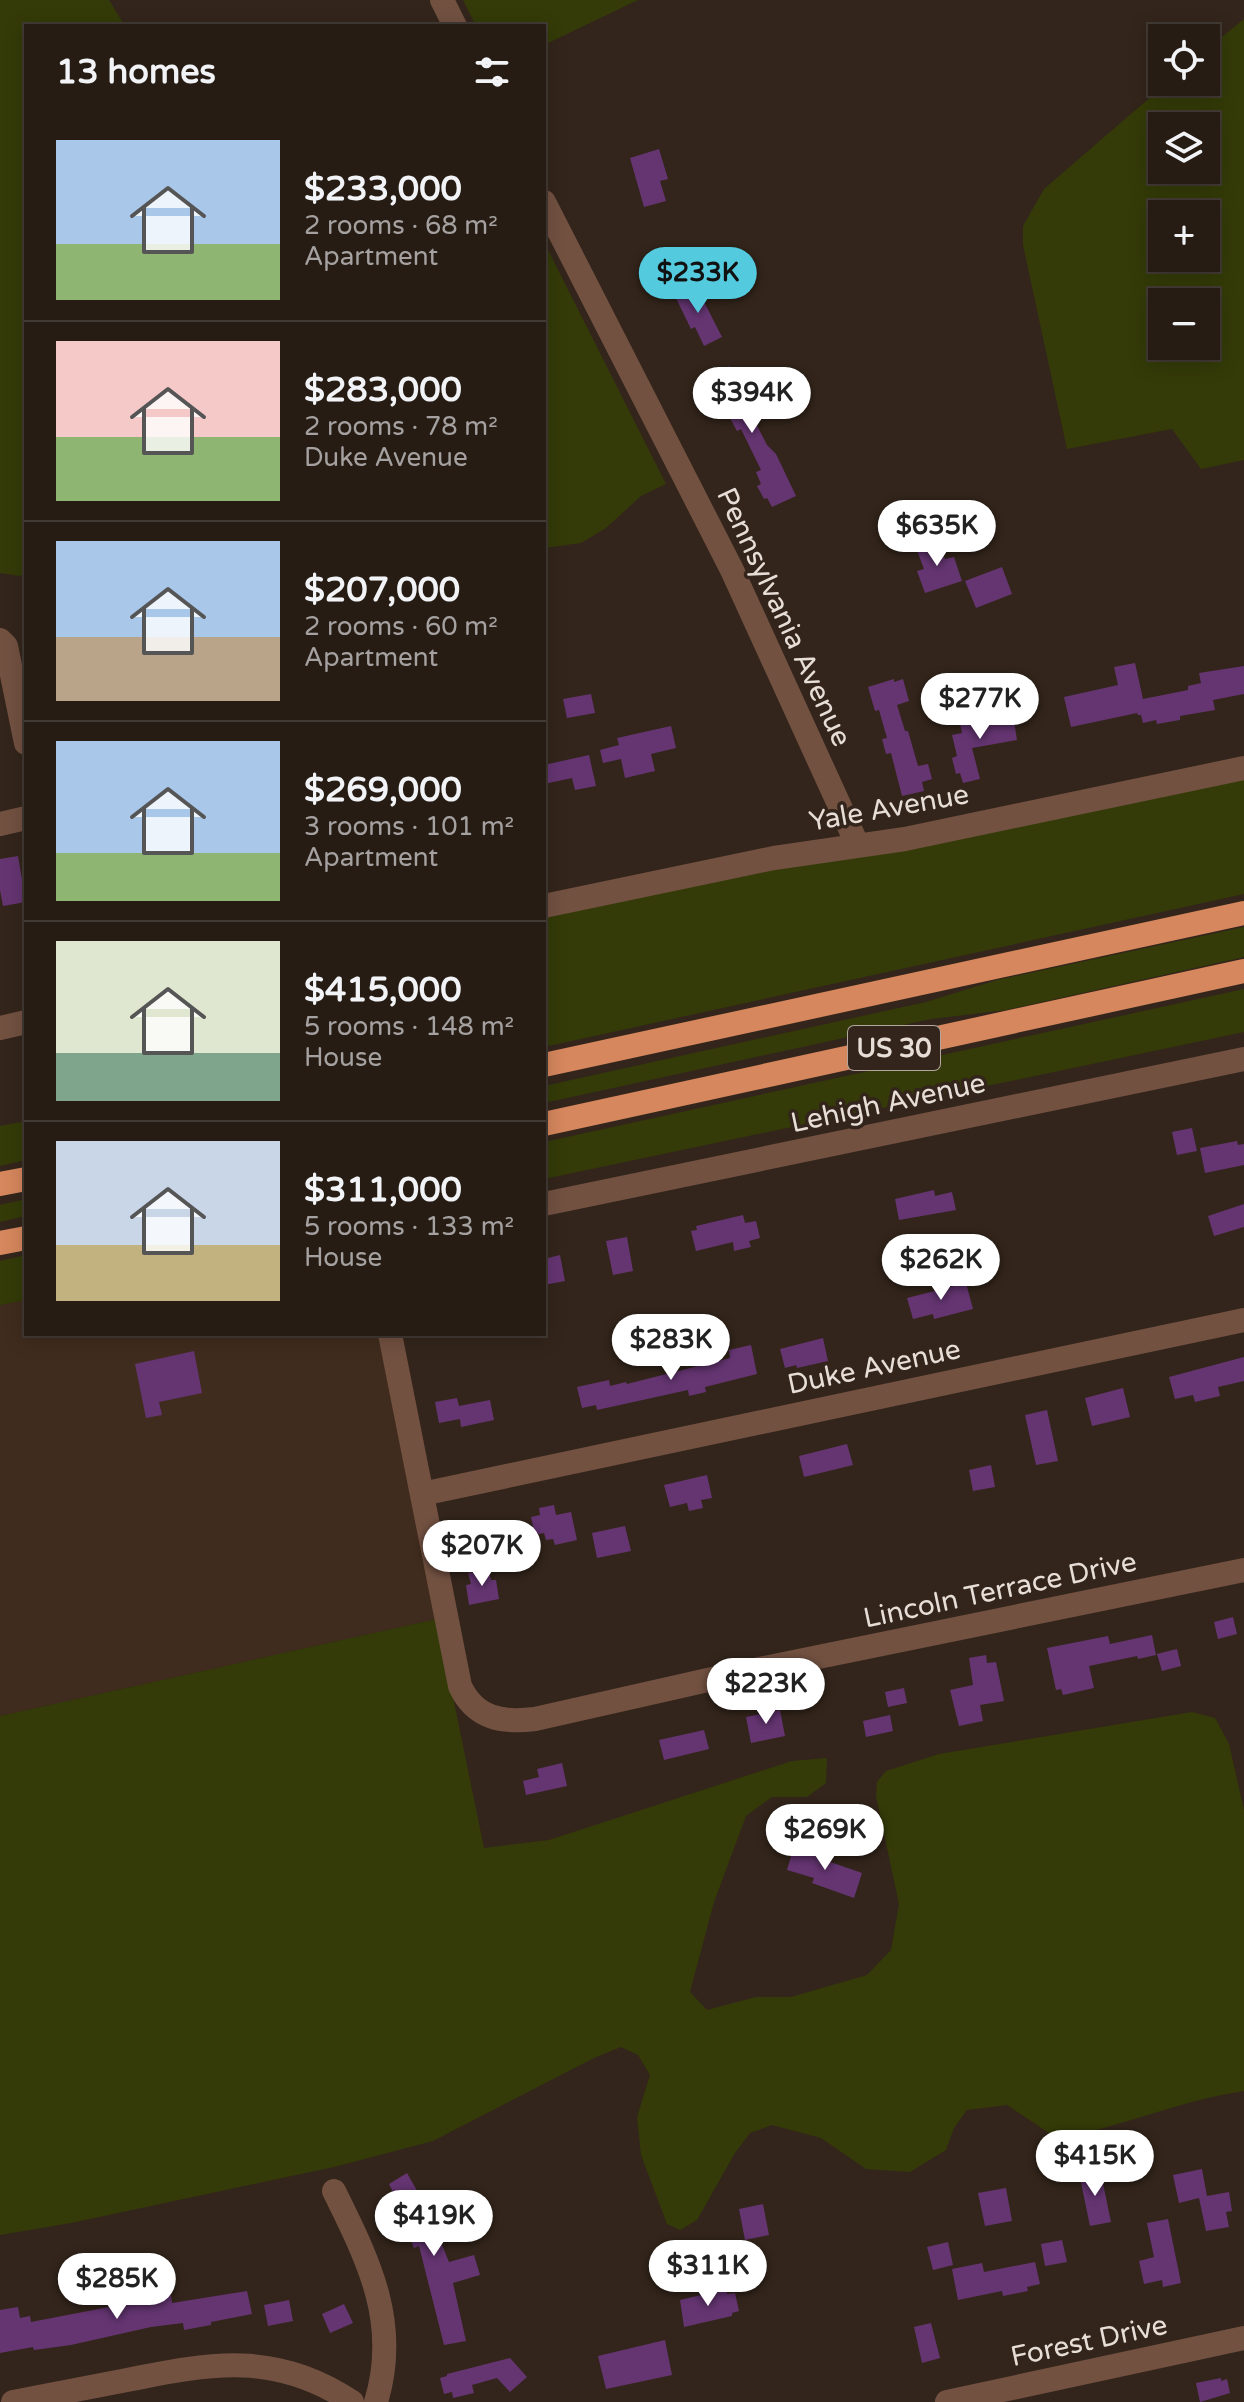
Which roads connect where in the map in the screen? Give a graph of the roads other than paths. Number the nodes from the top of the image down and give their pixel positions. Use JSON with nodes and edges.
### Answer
{"nodes":[{"id":1,"x":442,"y":0,"type":"edge"},
{"id":2,"x":454,"y":24,"type":"edge"},
{"id":3,"x":546,"y":206,"type":"edge"},
{"id":4,"x":0,"y":640,"type":"edge"},
{"id":5,"x":24,"y":733,"type":"edge"},
{"id":6,"x":1244,"y":768,"type":"edge"},
{"id":7,"x":24,"y":818,"type":"edge"},
{"id":8,"x":0,"y":824,"type":"edge"},
{"id":9,"x":858,"y":846,"type":"junction"},
{"id":10,"x":546,"y":906,"type":"edge"},
{"id":11,"x":1244,"y":913,"type":"edge"},
{"id":12,"x":1244,"y":971,"type":"edge"},
{"id":13,"x":24,"y":1022,"type":"edge"},
{"id":14,"x":0,"y":1028,"type":"edge"},
{"id":15,"x":1243,"y":1062,"type":"edge"},
{"id":16,"x":546,"y":1065,"type":"edge"},
{"id":17,"x":546,"y":1124,"type":"edge"},
{"id":18,"x":24,"y":1179,"type":"edge"},
{"id":19,"x":0,"y":1184,"type":"edge"},
{"id":20,"x":546,"y":1204,"type":"edge"},
{"id":21,"x":24,"y":1238,"type":"edge"},
{"id":22,"x":0,"y":1243,"type":"edge"},
{"id":23,"x":1244,"y":1320,"type":"edge"},
{"id":24,"x":390,"y":1336,"type":"edge"},
{"id":25,"x":422,"y":1494,"type":"junction"},
{"id":26,"x":1244,"y":1570,"type":"edge"},
{"id":27,"x":334,"y":2191,"type":"dead end"},
{"id":28,"x":1244,"y":2338,"type":"edge"},
{"id":29,"x":958,"y":2401,"type":"edge"},
{"id":30,"x":13,"y":2402,"type":"edge"},
{"id":31,"x":352,"y":2402,"type":"edge"},
{"id":32,"x":376,"y":2402,"type":"edge"}],
"edges":[{"from":1,"to":2,"type":"street"},
{"from":3,"to":9,"type":"street","name":"Pennsylvania Avenue"},
{"from":4,"to":5,"type":"street"},
{"from":6,"to":9,"type":"street","name":"Yale Avenue"},
{"from":7,"to":8,"type":"street"},
{"from":9,"to":10,"type":"street","name":"Yale Avenue"},
{"from":11,"to":16,"type":"highway","number":"US 30"},
{"from":12,"to":17,"type":"highway","number":"US 30"},
{"from":13,"to":14,"type":"street"},
{"from":15,"to":20,"type":"street","name":"Lehigh Avenue"},
{"from":18,"to":19,"type":"highway"},
{"from":21,"to":22,"type":"highway"},
{"from":23,"to":25,"type":"street","name":"Duke Avenue"},
{"from":24,"to":25,"type":"street"},
{"from":25,"to":26,"type":"street","name":"Lincoln Terrace Drive"},
{"from":27,"to":32,"type":"street"},
{"from":28,"to":29,"type":"street","name":"Forest Drive"},
{"from":30,"to":31,"type":"street"}]}
